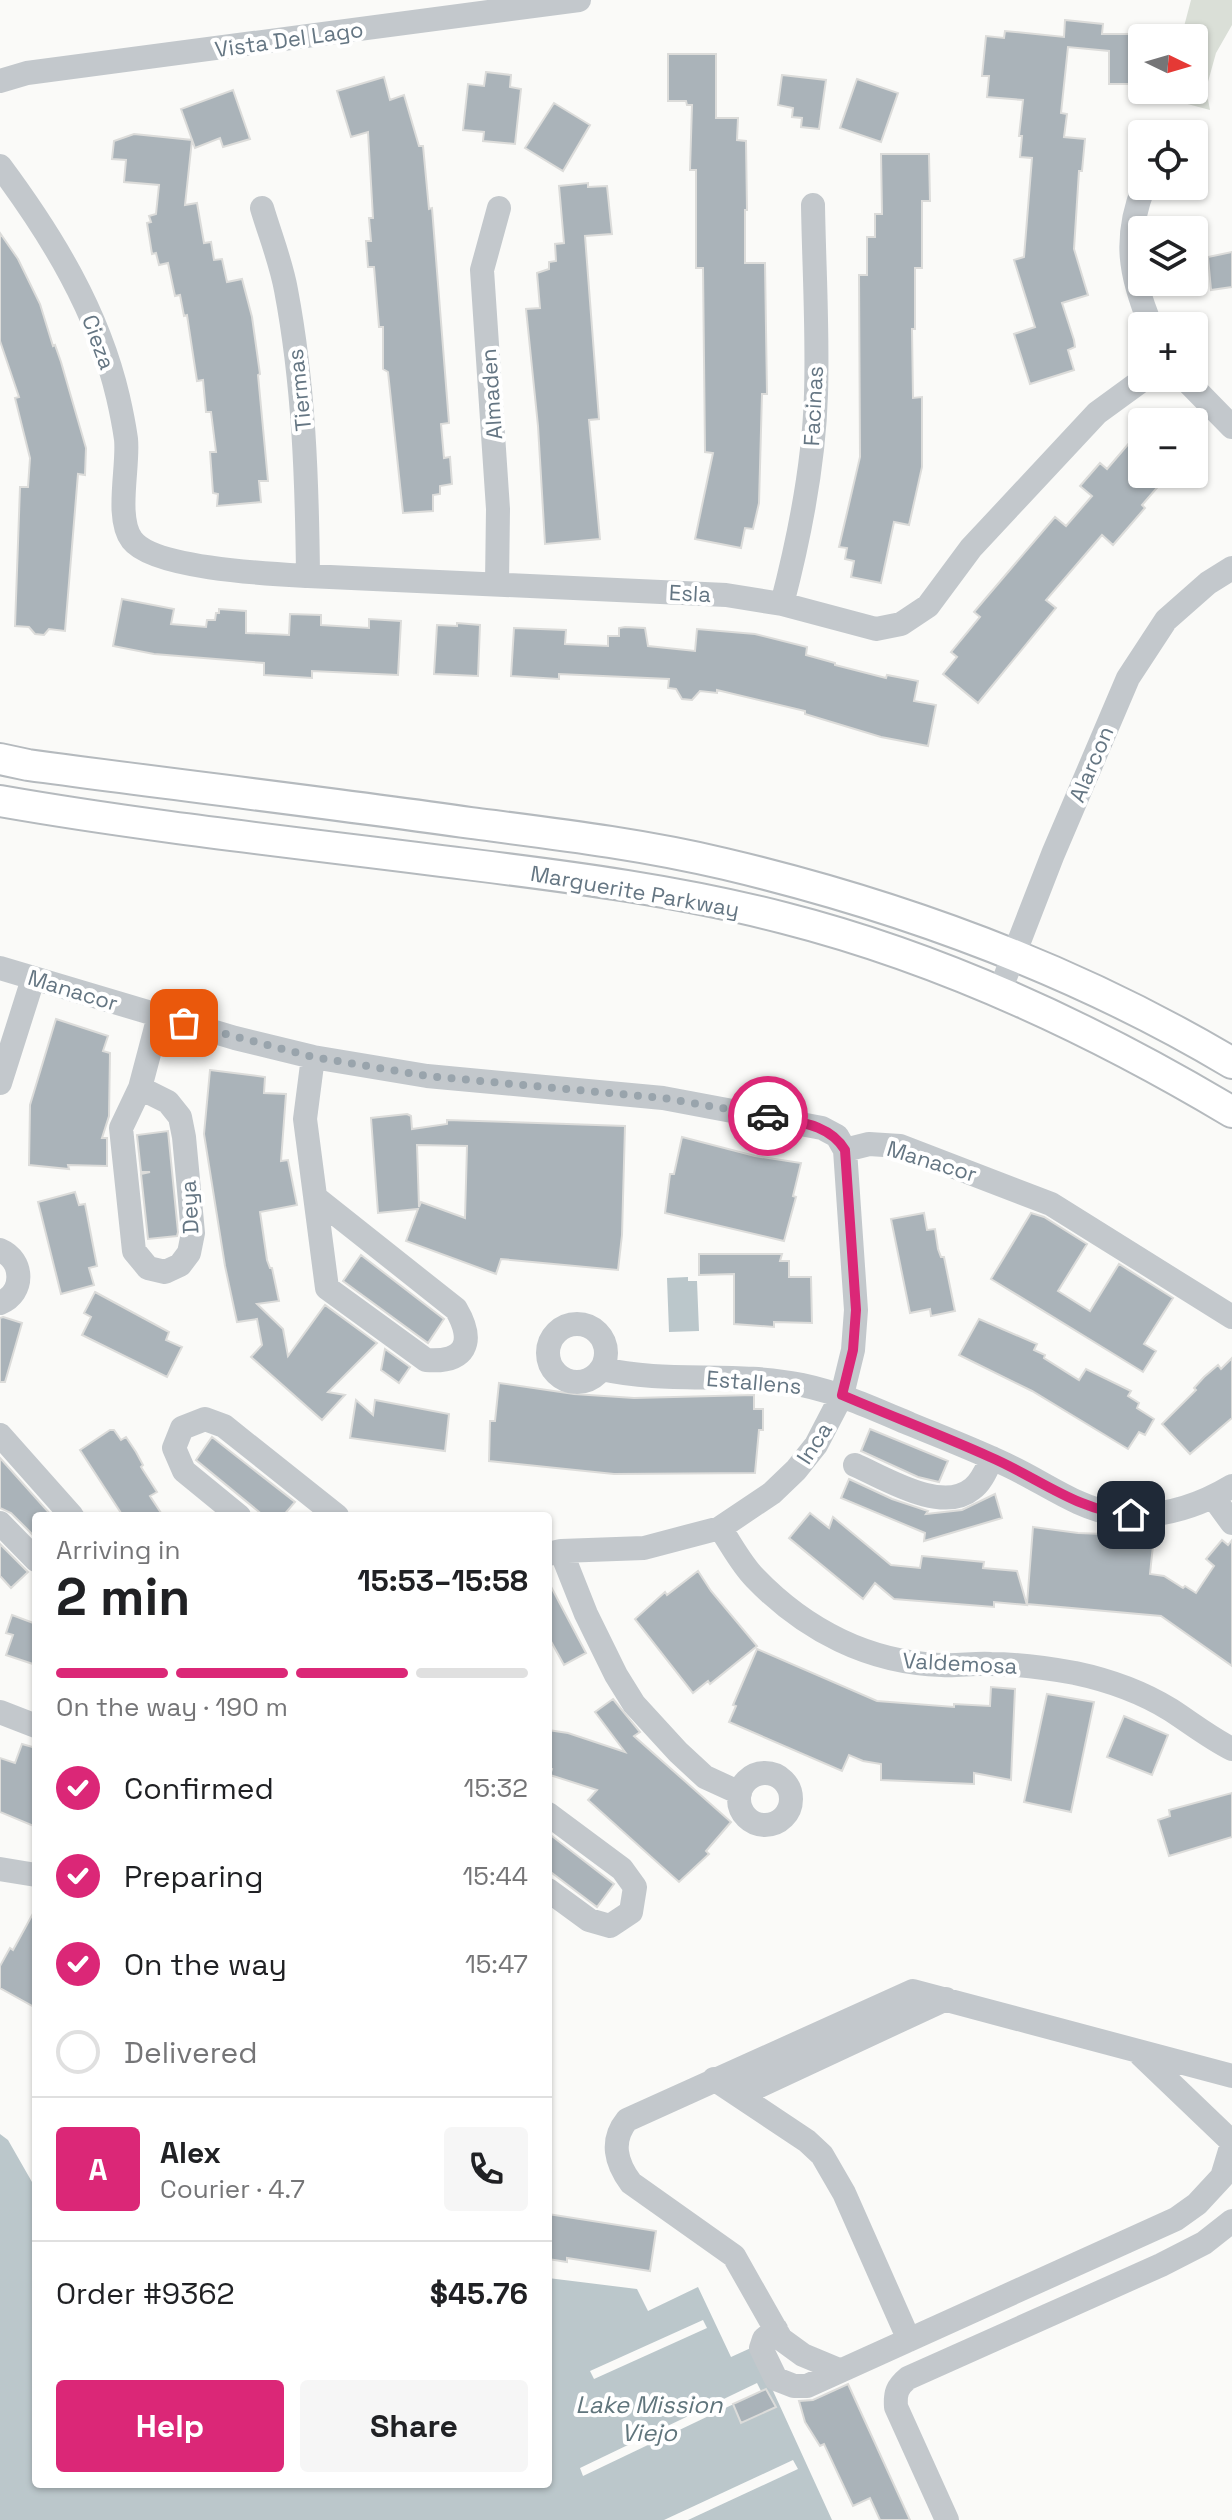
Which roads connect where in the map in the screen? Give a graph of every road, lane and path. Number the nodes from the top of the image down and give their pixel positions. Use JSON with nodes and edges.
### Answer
{"nodes":[{"id":1,"x":579,"y":0,"type":"edge"},
{"id":2,"x":0,"y":81,"type":"edge"},
{"id":3,"x":0,"y":166,"type":"edge"},
{"id":4,"x":1138,"y":200,"type":"edge"},
{"id":5,"x":813,"y":205,"type":"dead end"},
{"id":6,"x":262,"y":208,"type":"dead end"},
{"id":7,"x":499,"y":208,"type":"dead end"},
{"id":8,"x":1145,"y":312,"type":"edge"},
{"id":9,"x":1128,"y":390,"type":"edge"},
{"id":10,"x":1198,"y":392,"type":"edge"},
{"id":11,"x":1232,"y":427,"type":"edge"},
{"id":12,"x":132,"y":540,"type":"joint"},
{"id":13,"x":1232,"y":568,"type":"edge"},
{"id":14,"x":308,"y":576,"type":"junction"},
{"id":15,"x":497,"y":583,"type":"junction"},
{"id":16,"x":782,"y":604,"type":"junction"},
{"id":17,"x":0,"y":759,"type":"edge"},
{"id":18,"x":0,"y":801,"type":"edge"},
{"id":19,"x":1013,"y":954,"type":"junction"},
{"id":20,"x":0,"y":968,"type":"edge"},
{"id":21,"x":33,"y":979,"type":"junction"},
{"id":22,"x":999,"y":993,"type":"junction"},
{"id":23,"x":159,"y":1016,"type":"junction"},
{"id":24,"x":313,"y":1057,"type":"junction"},
{"id":25,"x":1232,"y":1063,"type":"edge"},
{"id":26,"x":0,"y":1083,"type":"edge"},
{"id":27,"x":140,"y":1088,"type":"junction"},
{"id":28,"x":1232,"y":1112,"type":"edge"},
{"id":29,"x":845,"y":1150,"type":"junction"},
{"id":30,"x":316,"y":1198,"type":"junction"},
{"id":31,"x":0,"y":1250,"type":"edge"},
{"id":32,"x":0,"y":1303,"type":"edge"},
{"id":33,"x":1232,"y":1317,"type":"edge"},
{"id":34,"x":602,"y":1369,"type":"dead end"},
{"id":35,"x":842,"y":1395,"type":"junction"},
{"id":36,"x":0,"y":1435,"type":"edge"},
{"id":37,"x":992,"y":1458,"type":"junction"},
{"id":38,"x":855,"y":1465,"type":"dead end"},
{"id":39,"x":1223,"y":1492,"type":"edge"},
{"id":40,"x":68,"y":1512,"type":"edge"},
{"id":41,"x":234,"y":1512,"type":"edge"},
{"id":42,"x":332,"y":1512,"type":"edge"},
{"id":43,"x":0,"y":1523,"type":"edge"},
{"id":44,"x":1232,"y":1523,"type":"edge"},
{"id":45,"x":720,"y":1528,"type":"junction"},
{"id":46,"x":554,"y":1552,"type":"edge"},
{"id":47,"x":32,"y":1556,"type":"edge"},
{"id":48,"x":0,"y":1712,"type":"edge"},
{"id":49,"x":32,"y":1724,"type":"edge"},
{"id":50,"x":1232,"y":1749,"type":"edge"},
{"id":51,"x":740,"y":1793,"type":"dead end"},
{"id":52,"x":552,"y":1817,"type":"edge"},
{"id":53,"x":0,"y":1869,"type":"edge"},
{"id":54,"x":32,"y":1874,"type":"edge"},
{"id":55,"x":552,"y":1893,"type":"edge"},
{"id":56,"x":946,"y":1999,"type":"junction"},
{"id":57,"x":1138,"y":2052,"type":"junction"},
{"id":58,"x":1232,"y":2076,"type":"edge"},
{"id":59,"x":714,"y":2079,"type":"junction"},
{"id":60,"x":740,"y":2095,"type":"junction"},
{"id":61,"x":1232,"y":2143,"type":"edge"},
{"id":62,"x":1232,"y":2221,"type":"edge"},
{"id":63,"x":776,"y":2329,"type":"junction"},
{"id":64,"x":909,"y":2340,"type":"junction"},
{"id":65,"x":839,"y":2370,"type":"junction"},
{"id":66,"x":947,"y":2520,"type":"edge"}],
"edges":[{"from":1,"to":2,"type":"street","name":"Vista Del Lago"},
{"from":3,"to":12,"type":"street","name":"Cieza"},
{"from":4,"to":8,"type":"street"},
{"from":5,"to":16,"type":"street","name":"Facinas"},
{"from":6,"to":14,"type":"street","name":"Tiermas"},
{"from":7,"to":15,"type":"street","name":"Almaden"},
{"from":9,"to":16,"type":"street","name":"Esla"},
{"from":10,"to":11,"type":"street"},
{"from":12,"to":14,"type":"street","name":"Esla"},
{"from":13,"to":19,"type":"street","name":"Alarcon"},
{"from":14,"to":15,"type":"street","name":"Esla"},
{"from":15,"to":16,"type":"street","name":"Esla"},
{"from":17,"to":19,"type":"main road","name":"Marguerite Parkway"},
{"from":18,"to":22,"type":"main road","name":"Marguerite Parkway"},
{"from":19,"to":22,"type":"street","name":"Alarcon"},
{"from":19,"to":25,"type":"main road","name":"Marguerite Parkway"},
{"from":20,"to":21,"type":"street","name":"Manacor"},
{"from":21,"to":23,"type":"street","name":"Manacor"},
{"from":21,"to":26,"type":"street"},
{"from":22,"to":28,"type":"main road","name":"Marguerite Parkway"},
{"from":23,"to":24,"type":"street","name":"Manacor"},
{"from":23,"to":27,"type":"street","name":"Deya"},
{"from":24,"to":29,"type":"street","name":"Manacor"},
{"from":24,"to":30,"type":"street"},
{"from":27,"to":27,"type":"street","name":"Deya"},
{"from":29,"to":33,"type":"street","name":"Manacor"},
{"from":29,"to":35,"type":"street","name":"Inca"},
{"from":30,"to":30,"type":"street"},
{"from":31,"to":32,"type":"street"},
{"from":34,"to":35,"type":"street","name":"Estallens"},
{"from":35,"to":37,"type":"street","name":"Estallens"},
{"from":35,"to":45,"type":"street","name":"Inca"},
{"from":36,"to":40,"type":"street"},
{"from":37,"to":38,"type":"street"},
{"from":37,"to":39,"type":"street","name":"Estallens"},
{"from":39,"to":44,"type":"street"},
{"from":41,"to":42,"type":"street"},
{"from":43,"to":47,"type":"street"},
{"from":45,"to":46,"type":"street","name":"Inca"},
{"from":45,"to":50,"type":"street","name":"Valdemosa"},
{"from":46,"to":51,"type":"street"},
{"from":48,"to":49,"type":"street"},
{"from":52,"to":55,"type":"street"},
{"from":53,"to":54,"type":"street"},
{"from":56,"to":57,"type":"street"},
{"from":56,"to":59,"type":"street"},
{"from":56,"to":60,"type":"street"},
{"from":57,"to":58,"type":"street"},
{"from":57,"to":61,"type":"street"},
{"from":59,"to":60,"type":"street"},
{"from":59,"to":63,"type":"street"},
{"from":60,"to":64,"type":"street"},
{"from":61,"to":64,"type":"street"},
{"from":62,"to":66,"type":"street"},
{"from":63,"to":65,"type":"street"},
{"from":63,"to":65,"type":"street"},
{"from":64,"to":65,"type":"street"}]}
